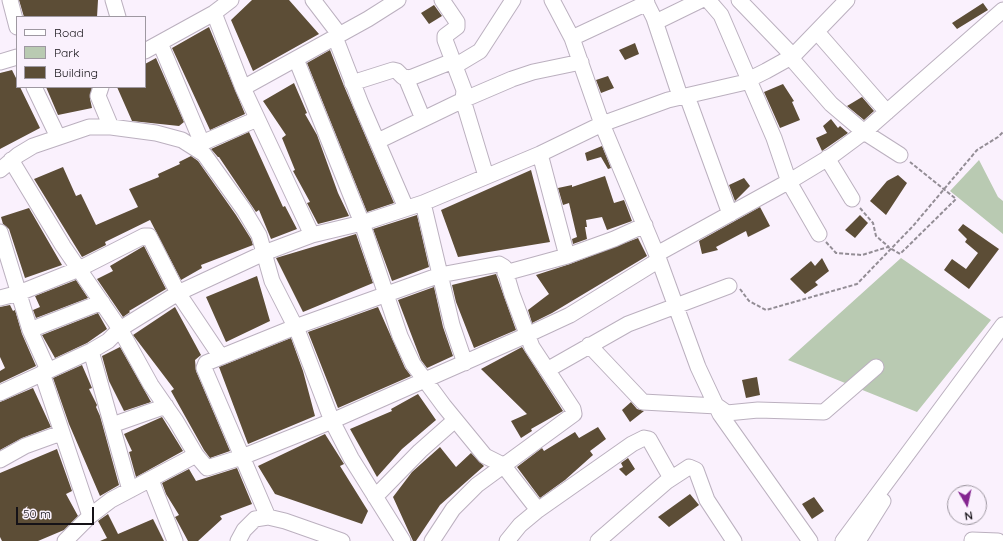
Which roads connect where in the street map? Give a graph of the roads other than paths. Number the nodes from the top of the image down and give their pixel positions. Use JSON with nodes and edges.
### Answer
{"nodes":[{"id":1,"x":10,"y":0,"type":"edge"},
{"id":2,"x":113,"y":0,"type":"edge"},
{"id":3,"x":231,"y":0,"type":"edge"},
{"id":4,"x":313,"y":0,"type":"edge"},
{"id":5,"x":398,"y":0,"type":"edge"},
{"id":6,"x":442,"y":0,"type":"edge"},
{"id":7,"x":513,"y":0,"type":"edge"},
{"id":8,"x":552,"y":0,"type":"edge"},
{"id":9,"x":701,"y":0,"type":"edge"},
{"id":10,"x":708,"y":0,"type":"edge"},
{"id":11,"x":739,"y":0,"type":"edge"},
{"id":12,"x":646,"y":2,"type":"edge"},
{"id":13,"x":841,"y":2,"type":"edge"},
{"id":14,"x":1003,"y":10,"type":"edge"},
{"id":15,"x":214,"y":13,"type":"junction"},
{"id":16,"x":118,"y":16,"type":"edge"},
{"id":17,"x":656,"y":22,"type":"junction"},
{"id":18,"x":16,"y":23,"type":"edge"},
{"id":19,"x":817,"y":32,"type":"junction"},
{"id":20,"x":337,"y":36,"type":"junction"},
{"id":21,"x":572,"y":38,"type":"junction"},
{"id":22,"x":160,"y":43,"type":"junction"},
{"id":23,"x":146,"y":50,"type":"edge"},
{"id":24,"x":16,"y":57,"type":"edge"},
{"id":25,"x":792,"y":57,"type":"junction"},
{"id":26,"x":296,"y":59,"type":"junction"},
{"id":27,"x":0,"y":62,"type":"edge"},
{"id":28,"x":581,"y":62,"type":"junction"},
{"id":29,"x":454,"y":63,"type":"junction"},
{"id":30,"x":406,"y":78,"type":"junction"},
{"id":31,"x":749,"y":79,"type":"junction"},
{"id":32,"x":352,"y":82,"type":"junction"},
{"id":33,"x":34,"y":88,"type":"edge"},
{"id":34,"x":100,"y":88,"type":"edge"},
{"id":35,"x":243,"y":88,"type":"junction"},
{"id":36,"x":683,"y":96,"type":"junction"},
{"id":37,"x":463,"y":100,"type":"junction"},
{"id":38,"x":887,"y":112,"type":"junction"},
{"id":39,"x":257,"y":119,"type":"junction"},
{"id":40,"x":423,"y":119,"type":"junction"},
{"id":41,"x":602,"y":124,"type":"junction"},
{"id":42,"x":111,"y":127,"type":"junction"},
{"id":43,"x":864,"y":132,"type":"junction"},
{"id":44,"x":58,"y":137,"type":"junction"},
{"id":45,"x":378,"y":141,"type":"junction"},
{"id":46,"x":198,"y":145,"type":"junction"},
{"id":47,"x":540,"y":154,"type":"junction"},
{"id":48,"x":900,"y":155,"type":"road end"},
{"id":49,"x":827,"y":158,"type":"junction"},
{"id":50,"x":4,"y":164,"type":"edge"},
{"id":51,"x":486,"y":176,"type":"junction"},
{"id":52,"x":789,"y":182,"type":"junction"},
{"id":53,"x":852,"y":199,"type":"road end"},
{"id":54,"x":423,"y":203,"type":"junction"},
{"id":55,"x":406,"y":208,"type":"junction"},
{"id":56,"x":730,"y":214,"type":"junction"},
{"id":57,"x":362,"y":223,"type":"junction"},
{"id":58,"x":644,"y":225,"type":"junction"},
{"id":59,"x":0,"y":232,"type":"edge"},
{"id":60,"x":818,"y":234,"type":"road end"},
{"id":61,"x":312,"y":235,"type":"junction"},
{"id":62,"x":264,"y":253,"type":"junction"},
{"id":63,"x":567,"y":256,"type":"junction"},
{"id":64,"x":658,"y":257,"type":"junction"},
{"id":65,"x":79,"y":269,"type":"junction"},
{"id":66,"x":505,"y":273,"type":"junction"},
{"id":67,"x":440,"y":275,"type":"junction"},
{"id":68,"x":729,"y":286,"type":"road end"},
{"id":69,"x":19,"y":293,"type":"junction"},
{"id":70,"x":178,"y":293,"type":"junction"},
{"id":71,"x":387,"y":294,"type":"junction"},
{"id":72,"x":0,"y":298,"type":"edge"},
{"id":73,"x":102,"y":302,"type":"junction"},
{"id":74,"x":675,"y":305,"type":"junction"},
{"id":75,"x":1003,"y":325,"type":"edge"},
{"id":76,"x":295,"y":327,"type":"junction"},
{"id":77,"x":120,"y":329,"type":"junction"},
{"id":78,"x":30,"y":330,"type":"junction"},
{"id":79,"x":527,"y":335,"type":"junction"},
{"id":80,"x":1003,"y":340,"type":"edge"},
{"id":81,"x":589,"y":345,"type":"junction"},
{"id":82,"x":91,"y":352,"type":"junction"},
{"id":83,"x":221,"y":357,"type":"junction"},
{"id":84,"x":464,"y":363,"type":"junction"},
{"id":85,"x":876,"y":367,"type":"dead end"},
{"id":86,"x":547,"y":370,"type":"junction"},
{"id":87,"x":45,"y":371,"type":"junction"},
{"id":88,"x":425,"y":381,"type":"junction"},
{"id":89,"x":0,"y":393,"type":"edge"},
{"id":90,"x":166,"y":406,"type":"junction"},
{"id":91,"x":716,"y":406,"type":"junction"},
{"id":92,"x":455,"y":420,"type":"junction"},
{"id":93,"x":332,"y":421,"type":"junction"},
{"id":94,"x":112,"y":426,"type":"junction"},
{"id":95,"x":61,"y":433,"type":"junction"},
{"id":96,"x":196,"y":455,"type":"junction"},
{"id":97,"x":242,"y":457,"type":"junction"},
{"id":98,"x":0,"y":460,"type":"edge"},
{"id":99,"x":503,"y":465,"type":"junction"},
{"id":100,"x":671,"y":478,"type":"junction"},
{"id":101,"x":151,"y":480,"type":"junction"},
{"id":102,"x":130,"y":490,"type":"junction"},
{"id":103,"x":375,"y":497,"type":"junction"},
{"id":104,"x":538,"y":510,"type":"junction"},
{"id":105,"x":90,"y":516,"type":"junction"},
{"id":106,"x":268,"y":517,"type":"junction"},
{"id":107,"x":72,"y":538,"type":"edge"},
{"id":108,"x":972,"y":540,"type":"edge"},
{"id":109,"x":175,"y":541,"type":"edge"},
{"id":110,"x":238,"y":541,"type":"edge"},
{"id":111,"x":342,"y":541,"type":"edge"},
{"id":112,"x":403,"y":541,"type":"edge"},
{"id":113,"x":432,"y":541,"type":"edge"},
{"id":114,"x":508,"y":541,"type":"edge"},
{"id":115,"x":598,"y":541,"type":"edge"},
{"id":116,"x":734,"y":541,"type":"edge"},
{"id":117,"x":809,"y":541,"type":"edge"},
{"id":118,"x":843,"y":541,"type":"edge"},
{"id":119,"x":858,"y":541,"type":"edge"},
{"id":120,"x":998,"y":541,"type":"edge"}],
"edges":[{"from":1,"to":18,"type":"street"},
{"from":2,"to":16,"type":"street"},
{"from":3,"to":15,"type":"street"},
{"from":4,"to":20,"type":"street"},
{"from":5,"to":20,"type":"street"},
{"from":6,"to":29,"type":"street"},
{"from":7,"to":29,"type":"street"},
{"from":8,"to":21,"type":"street"},
{"from":9,"to":17,"type":"street"},
{"from":10,"to":31,"type":"street"},
{"from":11,"to":25,"type":"street"},
{"from":12,"to":17,"type":"street"},
{"from":12,"to":21,"type":"street"},
{"from":13,"to":19,"type":"street"},
{"from":14,"to":38,"type":"street"},
{"from":15,"to":22,"type":"street"},
{"from":15,"to":35,"type":"street"},
{"from":17,"to":36,"type":"street"},
{"from":19,"to":25,"type":"street"},
{"from":19,"to":38,"type":"street"},
{"from":20,"to":26,"type":"street"},
{"from":20,"to":32,"type":"street"},
{"from":21,"to":28,"type":"street"},
{"from":22,"to":23,"type":"street"},
{"from":22,"to":46,"type":"street"},
{"from":24,"to":27,"type":"street"},
{"from":25,"to":31,"type":"street"},
{"from":25,"to":43,"type":"street"},
{"from":26,"to":35,"type":"street"},
{"from":26,"to":57,"type":"street"},
{"from":28,"to":37,"type":"street"},
{"from":28,"to":41,"type":"street"},
{"from":29,"to":30,"type":"street"},
{"from":29,"to":37,"type":"street"},
{"from":30,"to":32,"type":"street"},
{"from":30,"to":40,"type":"street"},
{"from":31,"to":36,"type":"street"},
{"from":31,"to":52,"type":"street"},
{"from":32,"to":45,"type":"street"},
{"from":33,"to":44,"type":"street"},
{"from":34,"to":42,"type":"street"},
{"from":35,"to":39,"type":"street"},
{"from":36,"to":41,"type":"street"},
{"from":36,"to":56,"type":"street"},
{"from":37,"to":40,"type":"street"},
{"from":37,"to":51,"type":"street"},
{"from":38,"to":43,"type":"street"},
{"from":39,"to":46,"type":"street"},
{"from":39,"to":61,"type":"street"},
{"from":40,"to":45,"type":"street"},
{"from":41,"to":47,"type":"street"},
{"from":41,"to":58,"type":"street"},
{"from":42,"to":44,"type":"street"},
{"from":42,"to":46,"type":"street"},
{"from":43,"to":48,"type":"street"},
{"from":43,"to":49,"type":"street"},
{"from":44,"to":50,"type":"street"},
{"from":45,"to":55,"type":"street"},
{"from":46,"to":62,"type":"street"},
{"from":47,"to":51,"type":"street"},
{"from":47,"to":63,"type":"street"},
{"from":49,"to":52,"type":"street"},
{"from":49,"to":53,"type":"street"},
{"from":50,"to":65,"type":"street"},
{"from":51,"to":54,"type":"street"},
{"from":52,"to":56,"type":"street"},
{"from":52,"to":60,"type":"street"},
{"from":54,"to":55,"type":"street"},
{"from":54,"to":67,"type":"street"},
{"from":55,"to":57,"type":"street"},
{"from":56,"to":64,"type":"street"},
{"from":57,"to":61,"type":"street"},
{"from":57,"to":71,"type":"street"},
{"from":58,"to":63,"type":"street"},
{"from":58,"to":64,"type":"street"},
{"from":59,"to":69,"type":"street"},
{"from":61,"to":62,"type":"street"},
{"from":62,"to":70,"type":"street"},
{"from":62,"to":76,"type":"street"},
{"from":63,"to":66,"type":"street"},
{"from":64,"to":74,"type":"street"},
{"from":64,"to":79,"type":"street"},
{"from":65,"to":69,"type":"street"},
{"from":65,"to":70,"type":"street"},
{"from":65,"to":73,"type":"street"},
{"from":66,"to":67,"type":"street"},
{"from":66,"to":79,"type":"street"},
{"from":67,"to":71,"type":"street"},
{"from":67,"to":84,"type":"street"},
{"from":68,"to":74,"type":"street"},
{"from":69,"to":72,"type":"street"},
{"from":69,"to":78,"type":"street"},
{"from":70,"to":77,"type":"street"},
{"from":70,"to":83,"type":"street"},
{"from":71,"to":76,"type":"street"},
{"from":71,"to":88,"type":"street"},
{"from":73,"to":77,"type":"street"},
{"from":73,"to":78,"type":"street"},
{"from":74,"to":81,"type":"street"},
{"from":74,"to":91,"type":"street"},
{"from":75,"to":118,"type":"street"},
{"from":76,"to":83,"type":"street"},
{"from":76,"to":93,"type":"street"},
{"from":77,"to":82,"type":"street"},
{"from":77,"to":90,"type":"street"},
{"from":78,"to":87,"type":"street"},
{"from":79,"to":84,"type":"street"},
{"from":79,"to":86,"type":"street"},
{"from":80,"to":119,"type":"street"},
{"from":81,"to":86,"type":"street"},
{"from":81,"to":91,"type":"street"},
{"from":82,"to":87,"type":"street"},
{"from":82,"to":94,"type":"street"},
{"from":83,"to":97,"type":"street"},
{"from":84,"to":88,"type":"street"},
{"from":85,"to":91,"type":"street"},
{"from":86,"to":99,"type":"street"},
{"from":87,"to":89,"type":"street"},
{"from":87,"to":95,"type":"street"},
{"from":88,"to":92,"type":"street"},
{"from":88,"to":93,"type":"street"},
{"from":90,"to":94,"type":"street"},
{"from":90,"to":96,"type":"street"},
{"from":91,"to":117,"type":"street"},
{"from":92,"to":99,"type":"street"},
{"from":92,"to":103,"type":"street"},
{"from":93,"to":97,"type":"street"},
{"from":93,"to":103,"type":"street"},
{"from":94,"to":102,"type":"street"},
{"from":95,"to":98,"type":"street"},
{"from":95,"to":105,"type":"street"},
{"from":96,"to":97,"type":"street"},
{"from":96,"to":101,"type":"street"},
{"from":97,"to":106,"type":"street"},
{"from":99,"to":104,"type":"street"},
{"from":99,"to":113,"type":"street"},
{"from":100,"to":104,"type":"street"},
{"from":100,"to":115,"type":"street"},
{"from":100,"to":116,"type":"street"},
{"from":101,"to":102,"type":"street"},
{"from":101,"to":109,"type":"street"},
{"from":102,"to":105,"type":"street"},
{"from":103,"to":112,"type":"street"},
{"from":104,"to":114,"type":"street"},
{"from":105,"to":107,"type":"street"},
{"from":106,"to":110,"type":"street"},
{"from":106,"to":111,"type":"street"},
{"from":108,"to":120,"type":"street"}]}
